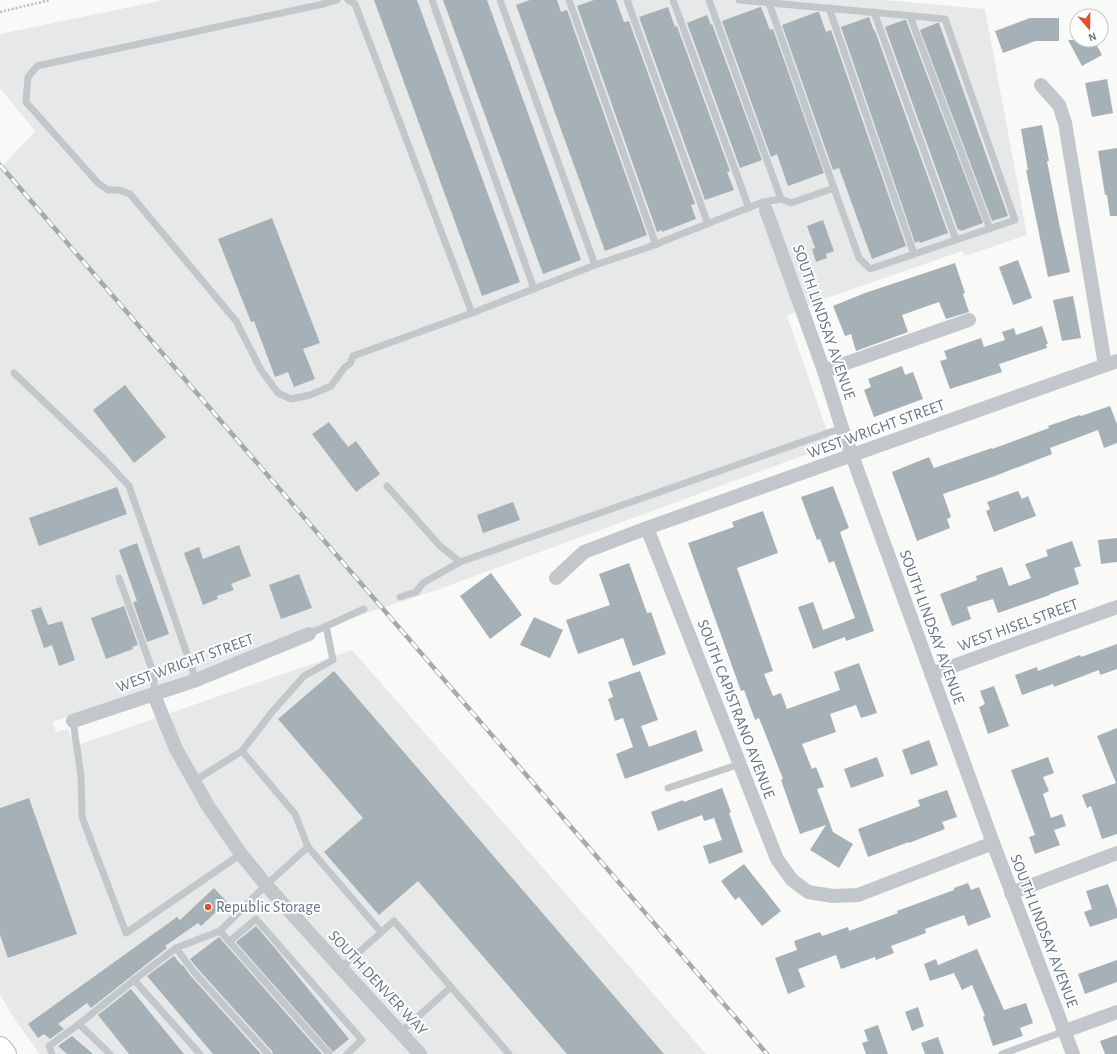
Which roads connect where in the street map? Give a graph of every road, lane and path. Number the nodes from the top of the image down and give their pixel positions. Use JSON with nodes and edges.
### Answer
{"nodes":[{"id":1,"x":50,"y":0,"type":"edge"},
{"id":2,"x":336,"y":0,"type":"edge"},
{"id":3,"x":348,"y":0,"type":"edge"},
{"id":4,"x":432,"y":0,"type":"edge"},
{"id":5,"x":500,"y":0,"type":"edge"},
{"id":6,"x":568,"y":0,"type":"edge"},
{"id":7,"x":627,"y":0,"type":"edge"},
{"id":8,"x":673,"y":0,"type":"edge"},
{"id":9,"x":709,"y":0,"type":"edge"},
{"id":10,"x":739,"y":0,"type":"edge"},
{"id":11,"x":769,"y":3,"type":"junction"},
{"id":12,"x":829,"y":8,"type":"junction"},
{"id":13,"x":0,"y":12,"type":"edge"},
{"id":14,"x":874,"y":12,"type":"junction"},
{"id":15,"x":910,"y":16,"type":"junction"},
{"id":16,"x":1042,"y":86,"type":"dead end"},
{"id":17,"x":834,"y":188,"type":"junction"},
{"id":18,"x":781,"y":199,"type":"junction"},
{"id":19,"x":765,"y":206,"type":"junction"},
{"id":20,"x":749,"y":208,"type":"junction"},
{"id":21,"x":708,"y":224,"type":"junction"},
{"id":22,"x":990,"y":229,"type":"junction"},
{"id":23,"x":956,"y":240,"type":"junction"},
{"id":24,"x":656,"y":244,"type":"junction"},
{"id":25,"x":914,"y":254,"type":"junction"},
{"id":26,"x":595,"y":265,"type":"junction"},
{"id":27,"x":534,"y":289,"type":"junction"},
{"id":28,"x":472,"y":313,"type":"junction"},
{"id":29,"x":969,"y":320,"type":"dead end"},
{"id":30,"x":1111,"y":363,"type":"edge"},
{"id":31,"x":824,"y":371,"type":"junction"},
{"id":32,"x":14,"y":373,"type":"dead end"},
{"id":33,"x":842,"y":428,"type":"junction"},
{"id":34,"x":852,"y":455,"type":"junction"},
{"id":35,"x":387,"y":486,"type":"dead end"},
{"id":36,"x":647,"y":528,"type":"junction"},
{"id":37,"x":460,"y":562,"type":"junction"},
{"id":38,"x":119,"y":578,"type":"dead end"},
{"id":39,"x":556,"y":578,"type":"dead end"},
{"id":40,"x":400,"y":597,"type":"dead end"},
{"id":41,"x":1117,"y":607,"type":"edge"},
{"id":42,"x":364,"y":610,"type":"dead end"},
{"id":43,"x":326,"y":626,"type":"junction"},
{"id":44,"x":309,"y":634,"type":"joint"},
{"id":45,"x":931,"y":674,"type":"junction"},
{"id":46,"x":196,"y":680,"type":"junction"},
{"id":47,"x":154,"y":695,"type":"junction"},
{"id":48,"x":72,"y":721,"type":"joint"},
{"id":49,"x":242,"y":751,"type":"junction"},
{"id":50,"x":740,"y":764,"type":"junction"},
{"id":51,"x":194,"y":781,"type":"junction"},
{"id":52,"x":668,"y":788,"type":"dead end"},
{"id":53,"x":993,"y":843,"type":"junction"},
{"id":54,"x":308,"y":847,"type":"junction"},
{"id":55,"x":1117,"y":853,"type":"edge"},
{"id":56,"x":241,"y":854,"type":"junction"},
{"id":57,"x":266,"y":885,"type":"junction"},
{"id":58,"x":1011,"y":893,"type":"junction"},
{"id":59,"x":220,"y":931,"type":"junction"},
{"id":60,"x":381,"y":932,"type":"junction"},
{"id":61,"x":230,"y":941,"type":"junction"},
{"id":62,"x":176,"y":948,"type":"junction"},
{"id":63,"x":341,"y":968,"type":"junction"},
{"id":64,"x":134,"y":980,"type":"junction"},
{"id":65,"x":451,"y":987,"type":"junction"},
{"id":66,"x":1117,"y":1012,"type":"edge"},
{"id":67,"x":79,"y":1024,"type":"junction"},
{"id":68,"x":1065,"y":1031,"type":"junction"},
{"id":69,"x":401,"y":1032,"type":"junction"},
{"id":70,"x":0,"y":1048,"type":"edge"},
{"id":71,"x":5,"y":1054,"type":"edge"},
{"id":72,"x":52,"y":1054,"type":"edge"},
{"id":73,"x":110,"y":1054,"type":"edge"},
{"id":74,"x":200,"y":1054,"type":"edge"},
{"id":75,"x":268,"y":1054,"type":"edge"},
{"id":76,"x":329,"y":1054,"type":"edge"},
{"id":77,"x":347,"y":1054,"type":"edge"},
{"id":78,"x":420,"y":1054,"type":"edge"},
{"id":79,"x":510,"y":1054,"type":"edge"},
{"id":80,"x":1002,"y":1054,"type":"edge"},
{"id":81,"x":1073,"y":1054,"type":"edge"}],
"edges":[{"from":1,"to":13,"type":"path"},
{"from":2,"to":28,"type":"lane"},
{"from":3,"to":28,"type":"lane"},
{"from":4,"to":27,"type":"lane"},
{"from":5,"to":26,"type":"lane"},
{"from":6,"to":24,"type":"lane"},
{"from":7,"to":21,"type":"lane"},
{"from":8,"to":20,"type":"lane"},
{"from":9,"to":18,"type":"lane"},
{"from":10,"to":11,"type":"lane"},
{"from":11,"to":12,"type":"lane"},
{"from":11,"to":17,"type":"lane"},
{"from":12,"to":14,"type":"lane"},
{"from":12,"to":25,"type":"lane"},
{"from":14,"to":15,"type":"lane"},
{"from":14,"to":23,"type":"lane"},
{"from":15,"to":22,"type":"lane"},
{"from":15,"to":22,"type":"lane"},
{"from":16,"to":30,"type":"street"},
{"from":17,"to":18,"type":"lane"},
{"from":17,"to":25,"type":"lane"},
{"from":18,"to":19,"type":"lane"},
{"from":19,"to":20,"type":"lane"},
{"from":19,"to":31,"type":"street","name":"SOUTH LINDSAY AVENUE"},
{"from":20,"to":21,"type":"lane"},
{"from":21,"to":24,"type":"lane"},
{"from":22,"to":23,"type":"lane"},
{"from":23,"to":25,"type":"lane"},
{"from":24,"to":26,"type":"lane"},
{"from":26,"to":27,"type":"lane"},
{"from":27,"to":28,"type":"lane"},
{"from":29,"to":31,"type":"street"},
{"from":30,"to":34,"type":"street","name":"WEST WRIGHT STREET"},
{"from":31,"to":33,"type":"street","name":"SOUTH LINDSAY AVENUE"},
{"from":32,"to":46,"type":"lane"},
{"from":33,"to":34,"type":"street","name":"SOUTH LINDSAY AVENUE"},
{"from":33,"to":37,"type":"lane"},
{"from":34,"to":36,"type":"street","name":"WEST WRIGHT STREET"},
{"from":34,"to":45,"type":"street","name":"SOUTH LINDSAY AVENUE"},
{"from":35,"to":37,"type":"lane"},
{"from":36,"to":39,"type":"street","name":"WEST WRIGHT STREET"},
{"from":36,"to":50,"type":"street","name":"SOUTH CAPISTRANO AVENUE"},
{"from":37,"to":40,"type":"lane"},
{"from":38,"to":47,"type":"lane"},
{"from":41,"to":45,"type":"street","name":"WEST HISEL STREET"},
{"from":42,"to":43,"type":"lane"},
{"from":43,"to":44,"type":"lane"},
{"from":43,"to":49,"type":"lane"},
{"from":44,"to":46,"type":"street","name":"WEST WRIGHT STREET"},
{"from":45,"to":53,"type":"street","name":"SOUTH LINDSAY AVENUE"},
{"from":46,"to":47,"type":"street","name":"WEST WRIGHT STREET"},
{"from":47,"to":48,"type":"street","name":"WEST WRIGHT STREET"},
{"from":47,"to":51,"type":"street","name":"SOUTH DENVER WAY"},
{"from":48,"to":56,"type":"lane"},
{"from":49,"to":51,"type":"lane"},
{"from":49,"to":54,"type":"lane"},
{"from":50,"to":52,"type":"lane"},
{"from":50,"to":53,"type":"street","name":"SOUTH CAPISTRANO AVENUE"},
{"from":51,"to":56,"type":"street","name":"SOUTH DENVER WAY"},
{"from":53,"to":58,"type":"street","name":"SOUTH LINDSAY AVENUE"},
{"from":54,"to":57,"type":"lane"},
{"from":54,"to":60,"type":"lane"},
{"from":55,"to":58,"type":"street"},
{"from":56,"to":57,"type":"street","name":"SOUTH DENVER WAY"},
{"from":57,"to":59,"type":"lane"},
{"from":57,"to":63,"type":"street","name":"SOUTH DENVER WAY"},
{"from":58,"to":68,"type":"street","name":"SOUTH LINDSAY AVENUE"},
{"from":59,"to":61,"type":"lane"},
{"from":59,"to":62,"type":"lane"},
{"from":60,"to":63,"type":"lane"},
{"from":60,"to":65,"type":"lane"},
{"from":61,"to":76,"type":"lane"},
{"from":61,"to":77,"type":"lane"},
{"from":62,"to":64,"type":"lane"},
{"from":62,"to":75,"type":"lane"},
{"from":63,"to":69,"type":"street","name":"SOUTH DENVER WAY"},
{"from":64,"to":67,"type":"lane"},
{"from":64,"to":74,"type":"lane"},
{"from":65,"to":69,"type":"lane"},
{"from":65,"to":79,"type":"lane"},
{"from":66,"to":68,"type":"street"},
{"from":67,"to":72,"type":"lane"},
{"from":67,"to":73,"type":"lane"},
{"from":68,"to":80,"type":"lane"},
{"from":68,"to":81,"type":"street","name":"SOUTH LINDSAY AVENUE"},
{"from":69,"to":78,"type":"street","name":"SOUTH DENVER WAY"},
{"from":70,"to":71,"type":"main road"}]}
